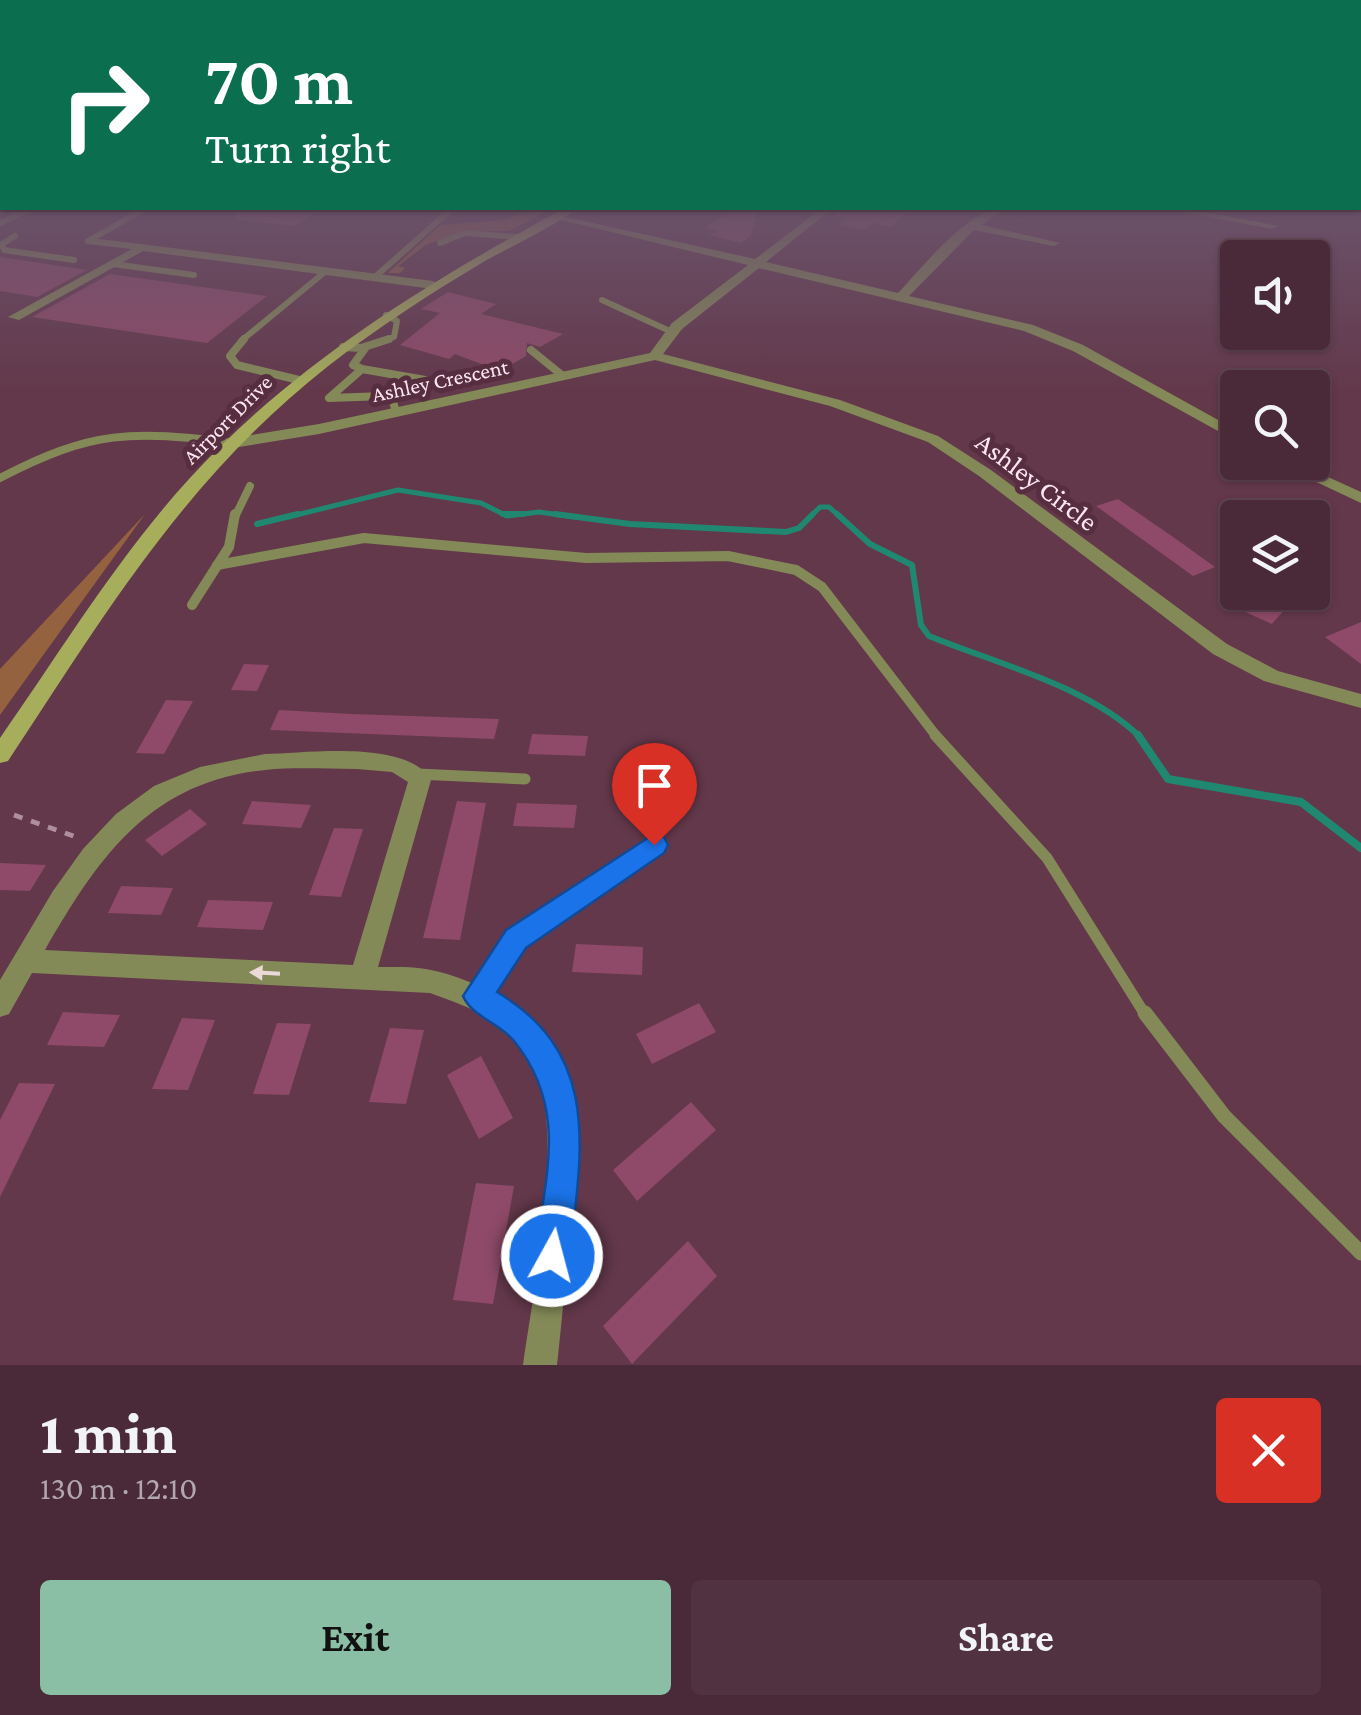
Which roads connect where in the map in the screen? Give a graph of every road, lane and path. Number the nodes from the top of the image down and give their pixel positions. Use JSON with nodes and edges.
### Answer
{"nodes":[{"id":1,"x":113,"y":265,"type":"edge"},
{"id":2,"x":119,"y":265,"type":"edge"},
{"id":3,"x":277,"y":265,"type":"edge"},
{"id":4,"x":387,"y":265,"type":"edge"},
{"id":5,"x":469,"y":265,"type":"edge"},
{"id":6,"x":754,"y":265,"type":"edge"},
{"id":7,"x":763,"y":265,"type":"edge"},
{"id":8,"x":933,"y":265,"type":"edge"},
{"id":9,"x":326,"y":271,"type":"junction"},
{"id":10,"x":194,"y":276,"type":"dead end"},
{"id":11,"x":374,"y":277,"type":"junction"},
{"id":12,"x":432,"y":285,"type":"junction"},
{"id":13,"x":901,"y":297,"type":"junction"},
{"id":14,"x":602,"y":300,"type":"dead end"},
{"id":15,"x":385,"y":315,"type":"junction"},
{"id":16,"x":14,"y":317,"type":"dead end"},
{"id":17,"x":672,"y":332,"type":"junction"},
{"id":18,"x":342,"y":347,"type":"junction"},
{"id":19,"x":366,"y":347,"type":"junction"},
{"id":20,"x":531,"y":350,"type":"dead end"},
{"id":21,"x":655,"y":356,"type":"junction"},
{"id":22,"x":362,"y":369,"type":"junction"},
{"id":23,"x":563,"y":376,"type":"junction"},
{"id":24,"x":299,"y":380,"type":"junction"},
{"id":25,"x":394,"y":405,"type":"junction"},
{"id":26,"x":1220,"y":428,"type":"edge"},
{"id":27,"x":233,"y":443,"type":"junction"},
{"id":28,"x":0,"y":478,"type":"edge"},
{"id":29,"x":1321,"y":480,"type":"edge"},
{"id":30,"x":250,"y":486,"type":"dead end"},
{"id":31,"x":1361,"y":498,"type":"edge"},
{"id":32,"x":217,"y":565,"type":"junction"},
{"id":33,"x":192,"y":604,"type":"dead end"},
{"id":34,"x":1361,"y":701,"type":"edge"},
{"id":35,"x":0,"y":755,"type":"edge"},
{"id":36,"x":416,"y":774,"type":"junction"},
{"id":37,"x":525,"y":780,"type":"dead end"},
{"id":38,"x":14,"y":815,"type":"dead end"},
{"id":39,"x":88,"y":842,"type":"dead end"},
{"id":40,"x":654,"y":845,"type":"dead end"},
{"id":41,"x":25,"y":961,"type":"junction"},
{"id":42,"x":362,"y":978,"type":"junction"},
{"id":43,"x":478,"y":996,"type":"junction"},
{"id":44,"x":0,"y":1005,"type":"edge"},
{"id":45,"x":1361,"y":1253,"type":"edge"},
{"id":46,"x":540,"y":1365,"type":"edge"}],
"edges":[{"from":1,"to":16,"type":"street"},
{"from":2,"to":10,"type":"lane"},
{"from":3,"to":9,"type":"street"},
{"from":4,"to":11,"type":"lane"},
{"from":5,"to":12,"type":"street","name":"Airport Drive"},
{"from":6,"to":17,"type":"street"},
{"from":7,"to":13,"type":"street"},
{"from":8,"to":13,"type":"street"},
{"from":9,"to":11,"type":"street"},
{"from":9,"to":24,"type":"lane"},
{"from":11,"to":12,"type":"street"},
{"from":12,"to":15,"type":"street","name":"Airport Drive"},
{"from":13,"to":26,"type":"street"},
{"from":14,"to":17,"type":"lane"},
{"from":15,"to":18,"type":"street","name":"Airport Drive"},
{"from":15,"to":19,"type":"lane"},
{"from":17,"to":21,"type":"street"},
{"from":18,"to":19,"type":"lane"},
{"from":18,"to":24,"type":"street","name":"Airport Drive"},
{"from":19,"to":22,"type":"lane"},
{"from":20,"to":23,"type":"lane"},
{"from":21,"to":23,"type":"street","name":"Ashley Crescent"},
{"from":21,"to":34,"type":"street","name":"Ashley Circle"},
{"from":22,"to":25,"type":"lane"},
{"from":22,"to":25,"type":"lane"},
{"from":23,"to":25,"type":"street","name":"Ashley Crescent"},
{"from":24,"to":27,"type":"street","name":"Airport Drive"},
{"from":25,"to":27,"type":"street","name":"Ashley Crescent"},
{"from":27,"to":28,"type":"lane"},
{"from":27,"to":35,"type":"street","name":"Airport Drive"},
{"from":29,"to":31,"type":"street"},
{"from":30,"to":32,"type":"lane"},
{"from":32,"to":33,"type":"lane"},
{"from":32,"to":45,"type":"lane"},
{"from":36,"to":37,"type":"lane"},
{"from":36,"to":41,"type":"street"},
{"from":36,"to":42,"type":"street"},
{"from":38,"to":39,"type":"path"},
{"from":40,"to":43,"type":"lane"},
{"from":42,"to":41,"type":"street","one_way":true},
{"from":41,"to":44,"type":"street"},
{"from":42,"to":43,"type":"street"},
{"from":43,"to":46,"type":"street"}]}
